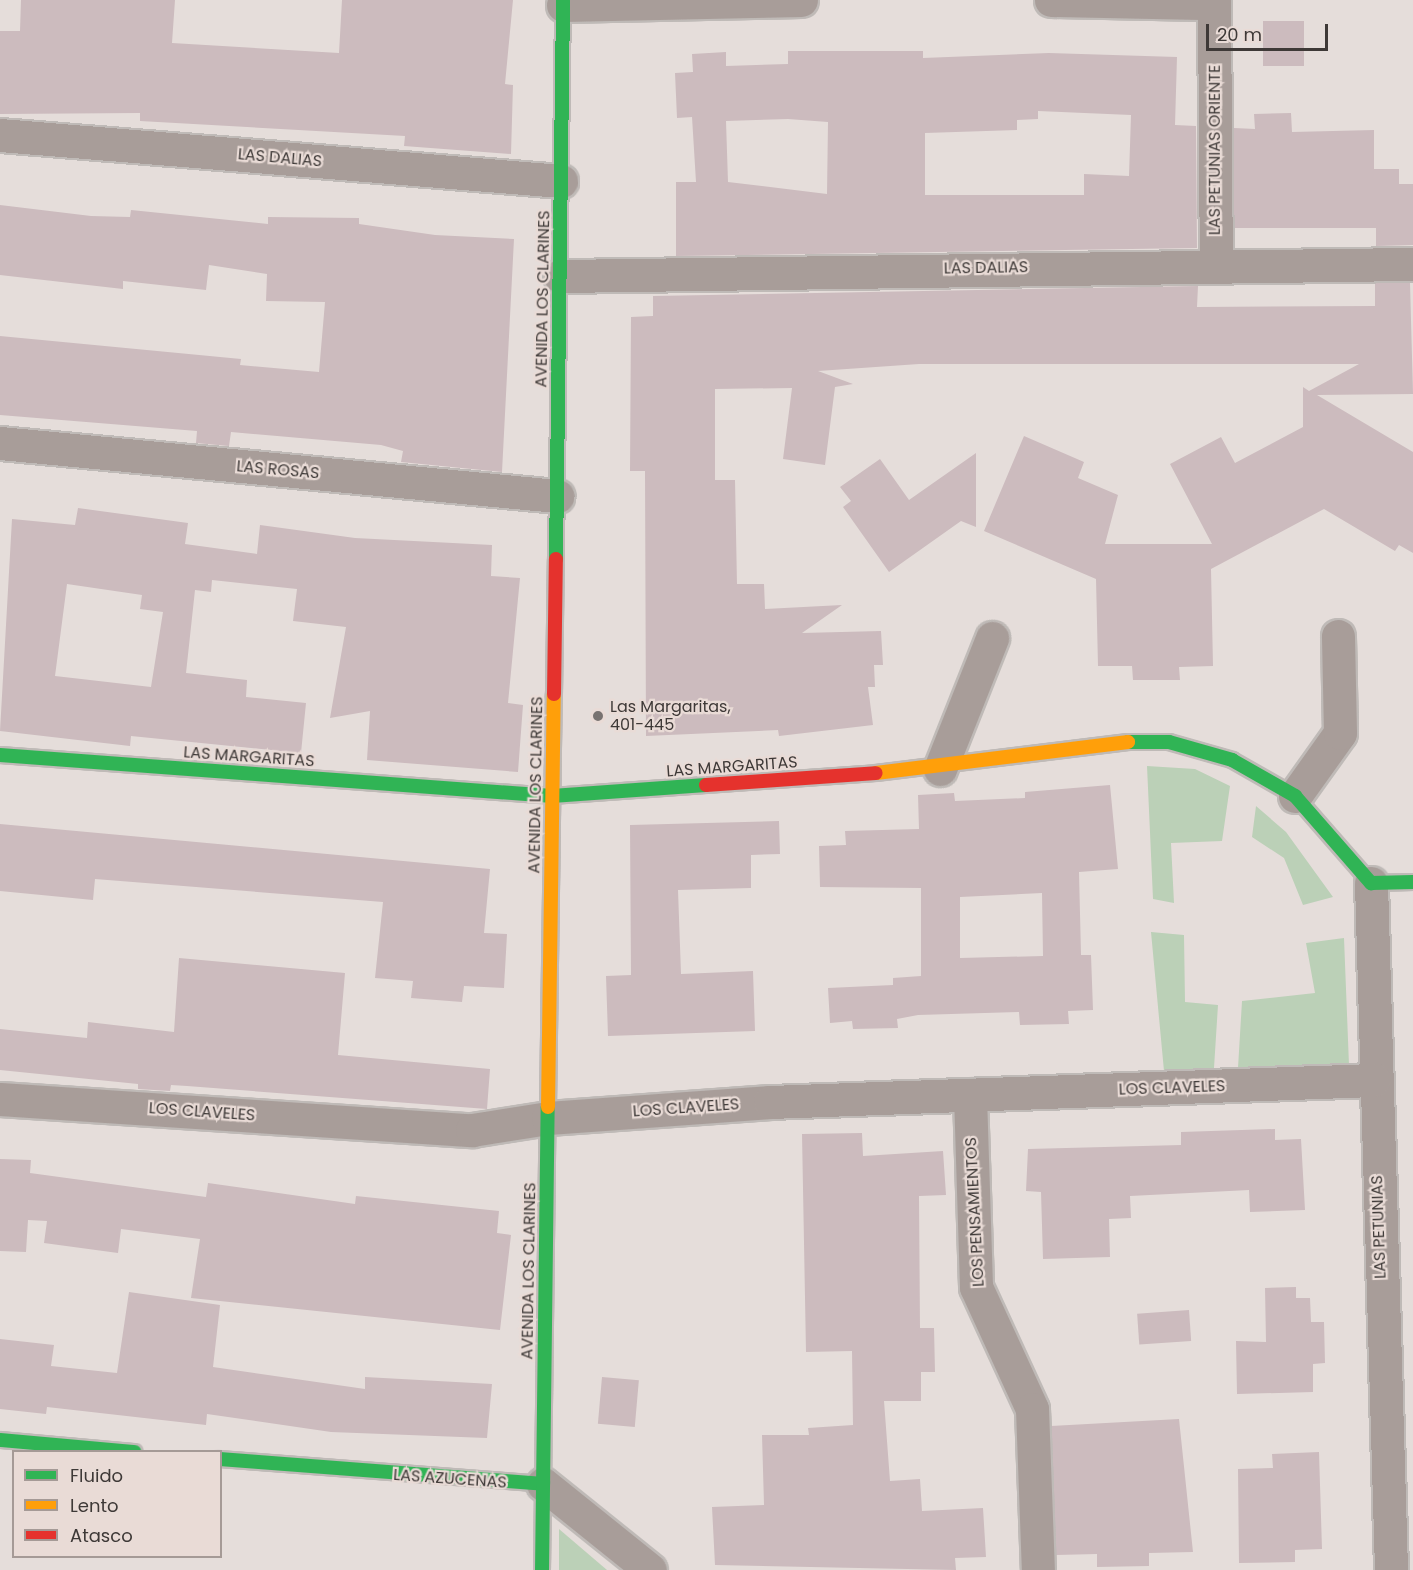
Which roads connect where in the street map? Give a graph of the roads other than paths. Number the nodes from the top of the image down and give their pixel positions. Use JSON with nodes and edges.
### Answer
{"nodes":[{"id":1,"x":801,"y":0,"type":"edge"},
{"id":2,"x":1051,"y":0,"type":"edge"},
{"id":3,"x":1214,"y":1,"type":"edge"},
{"id":4,"x":563,"y":3,"type":"edge"},
{"id":5,"x":0,"y":135,"type":"edge"},
{"id":6,"x":561,"y":181,"type":"junction"},
{"id":7,"x":1216,"y":264,"type":"junction"},
{"id":8,"x":1413,"y":264,"type":"edge"},
{"id":9,"x":560,"y":276,"type":"junction"},
{"id":10,"x":0,"y":443,"type":"edge"},
{"id":11,"x":556,"y":496,"type":"junction"},
{"id":12,"x":1338,"y":636,"type":"dead end"},
{"id":13,"x":993,"y":638,"type":"dead end"},
{"id":14,"x":0,"y":755,"type":"edge"},
{"id":15,"x":940,"y":769,"type":"junction"},
{"id":16,"x":552,"y":796,"type":"junction"},
{"id":17,"x":1294,"y":796,"type":"junction"},
{"id":18,"x":1413,"y":882,"type":"edge"},
{"id":19,"x":1371,"y":883,"type":"junction"},
{"id":20,"x":1374,"y":1080,"type":"junction"},
{"id":21,"x":970,"y":1095,"type":"junction"},
{"id":22,"x":0,"y":1099,"type":"edge"},
{"id":23,"x":548,"y":1118,"type":"junction"},
{"id":24,"x":0,"y":1440,"type":"edge"},
{"id":25,"x":112,"y":1450,"type":"edge"},
{"id":26,"x":222,"y":1459,"type":"edge"},
{"id":27,"x":543,"y":1485,"type":"junction"},
{"id":28,"x":542,"y":1570,"type":"edge"},
{"id":29,"x":650,"y":1570,"type":"edge"},
{"id":30,"x":1038,"y":1570,"type":"edge"},
{"id":31,"x":1391,"y":1570,"type":"edge"}],
"edges":[{"from":1,"to":4,"type":"street"},
{"from":2,"to":3,"type":"street"},
{"from":3,"to":7,"type":"street","name":"LAS PETUNIAS ORIENTE"},
{"from":4,"to":6,"type":"street","name":"AVENIDA LOS CLARINES"},
{"from":5,"to":6,"type":"street","name":"LAS DALIAS"},
{"from":6,"to":9,"type":"street","name":"AVENIDA LOS CLARINES"},
{"from":7,"to":8,"type":"street","name":"LAS DALIAS"},
{"from":7,"to":9,"type":"street","name":"LAS DALIAS"},
{"from":9,"to":11,"type":"street","name":"AVENIDA LOS CLARINES"},
{"from":10,"to":11,"type":"street","name":"LAS ROSAS"},
{"from":11,"to":16,"type":"street","name":"AVENIDA LOS CLARINES"},
{"from":12,"to":17,"type":"street"},
{"from":13,"to":15,"type":"street"},
{"from":14,"to":16,"type":"street","name":"LAS MARGARITAS"},
{"from":15,"to":16,"type":"street","name":"LAS MARGARITAS"},
{"from":15,"to":17,"type":"street","name":"LAS MARGARITAS"},
{"from":16,"to":23,"type":"street","name":"AVENIDA LOS CLARINES"},
{"from":17,"to":19,"type":"street","name":"LAS MARGARITAS"},
{"from":18,"to":19,"type":"street"},
{"from":19,"to":20,"type":"street","name":"LAS PETUNIAS"},
{"from":20,"to":21,"type":"street","name":"LOS CLAVELES"},
{"from":20,"to":31,"type":"street","name":"LAS PETUNIAS"},
{"from":21,"to":23,"type":"street","name":"LOS CLAVELES"},
{"from":21,"to":30,"type":"street","name":"LOS PENSAMIENTOS"},
{"from":22,"to":23,"type":"street","name":"LOS CLAVELES"},
{"from":23,"to":27,"type":"street","name":"AVENIDA LOS CLARINES"},
{"from":24,"to":25,"type":"street"},
{"from":26,"to":27,"type":"street","name":"LAS AZUCENAS"},
{"from":27,"to":28,"type":"street","name":"AVENIDA LOS CLARINES"},
{"from":27,"to":29,"type":"street"}]}
